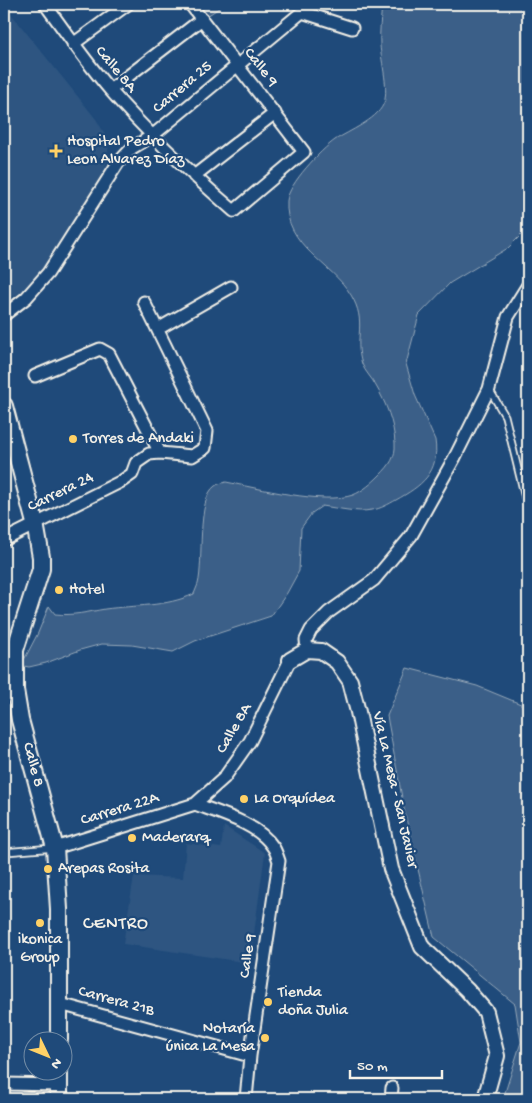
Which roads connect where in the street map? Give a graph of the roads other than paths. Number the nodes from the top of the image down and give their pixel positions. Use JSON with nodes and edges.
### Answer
{"nodes":[{"id":1,"x":45,"y":4,"type":"edge"},
{"id":2,"x":128,"y":4,"type":"edge"},
{"id":3,"x":190,"y":4,"type":"edge"},
{"id":4,"x":302,"y":8,"type":"edge"},
{"id":5,"x":202,"y":19,"type":"junction"},
{"id":6,"x":352,"y":28,"type":"dead end"},
{"id":7,"x":73,"y":44,"type":"junction"},
{"id":8,"x":237,"y":64,"type":"junction"},
{"id":9,"x":110,"y":90,"type":"junction"},
{"id":10,"x":274,"y":113,"type":"junction"},
{"id":11,"x":152,"y":136,"type":"junction"},
{"id":12,"x":194,"y":176,"type":"junction"},
{"id":13,"x":234,"y":211,"type":"joint"},
{"id":14,"x":528,"y":285,"type":"edge"},
{"id":15,"x":231,"y":287,"type":"dead end"},
{"id":16,"x":144,"y":302,"type":"dead end"},
{"id":17,"x":4,"y":315,"type":"edge"},
{"id":18,"x":158,"y":329,"type":"junction"},
{"id":19,"x":35,"y":376,"type":"dead end"},
{"id":20,"x":489,"y":389,"type":"junction"},
{"id":21,"x":4,"y":406,"type":"edge"},
{"id":22,"x":160,"y":453,"type":"junction"},
{"id":23,"x":528,"y":510,"type":"edge"},
{"id":24,"x":35,"y":523,"type":"junction"},
{"id":25,"x":4,"y":540,"type":"edge"},
{"id":26,"x":306,"y":650,"type":"junction"},
{"id":27,"x":290,"y":660,"type":"joint"},
{"id":28,"x":195,"y":804,"type":"junction"},
{"id":29,"x":55,"y":848,"type":"junction"},
{"id":30,"x":4,"y":852,"type":"edge"},
{"id":31,"x":60,"y":1004,"type":"junction"},
{"id":32,"x":59,"y":1030,"type":"edge"},
{"id":33,"x":250,"y":1056,"type":"junction"},
{"id":34,"x":4,"y":1084,"type":"edge"},
{"id":35,"x":59,"y":1085,"type":"edge"},
{"id":36,"x":246,"y":1099,"type":"edge"},
{"id":37,"x":485,"y":1099,"type":"edge"}],
"edges":[{"from":1,"to":7,"type":"street","name":"Calle 8A"},
{"from":2,"to":7,"type":"street"},
{"from":3,"to":5,"type":"street","name":"Calle 9"},
{"from":4,"to":6,"type":"street"},
{"from":4,"to":8,"type":"street","name":"Carrera 25"},
{"from":5,"to":8,"type":"street","name":"Calle 9"},
{"from":5,"to":9,"type":"street"},
{"from":7,"to":9,"type":"street","name":"Calle 8A"},
{"from":8,"to":10,"type":"street","name":"Calle 9"},
{"from":8,"to":11,"type":"street","name":"Carrera 25"},
{"from":9,"to":11,"type":"street","name":"Calle 8A"},
{"from":10,"to":12,"type":"street"},
{"from":10,"to":13,"type":"street","name":"Calle 9"},
{"from":11,"to":12,"type":"street","name":"Calle 8A"},
{"from":11,"to":17,"type":"street","name":"Carrera 25"},
{"from":12,"to":13,"type":"street","name":"Calle 8A"},
{"from":14,"to":20,"type":"street"},
{"from":15,"to":18,"type":"street"},
{"from":16,"to":18,"type":"street"},
{"from":18,"to":22,"type":"street"},
{"from":19,"to":22,"type":"street"},
{"from":20,"to":23,"type":"lane"},
{"from":20,"to":26,"type":"street"},
{"from":21,"to":24,"type":"main road","name":"Calle 8"},
{"from":22,"to":24,"type":"street","name":"Carrera 24"},
{"from":24,"to":25,"type":"street","name":"Carrera 24"},
{"from":24,"to":29,"type":"main road","name":"Calle 8"},
{"from":26,"to":27,"type":"street"},
{"from":26,"to":37,"type":"street","name":"Vía La Mesa - San Javier"},
{"from":27,"to":28,"type":"street","name":"Calle 8A"},
{"from":28,"to":29,"type":"street","name":"Carrera 22A"},
{"from":28,"to":33,"type":"street","name":"Calle 9"},
{"from":29,"to":30,"type":"lane"},
{"from":29,"to":31,"type":"main road","name":"Calle 8"},
{"from":31,"to":32,"type":"main road","name":"Calle 8"},
{"from":31,"to":33,"type":"street","name":"Carrera 21B"},
{"from":33,"to":36,"type":"street","name":"Calle 9"},
{"from":34,"to":35,"type":"street"}]}
